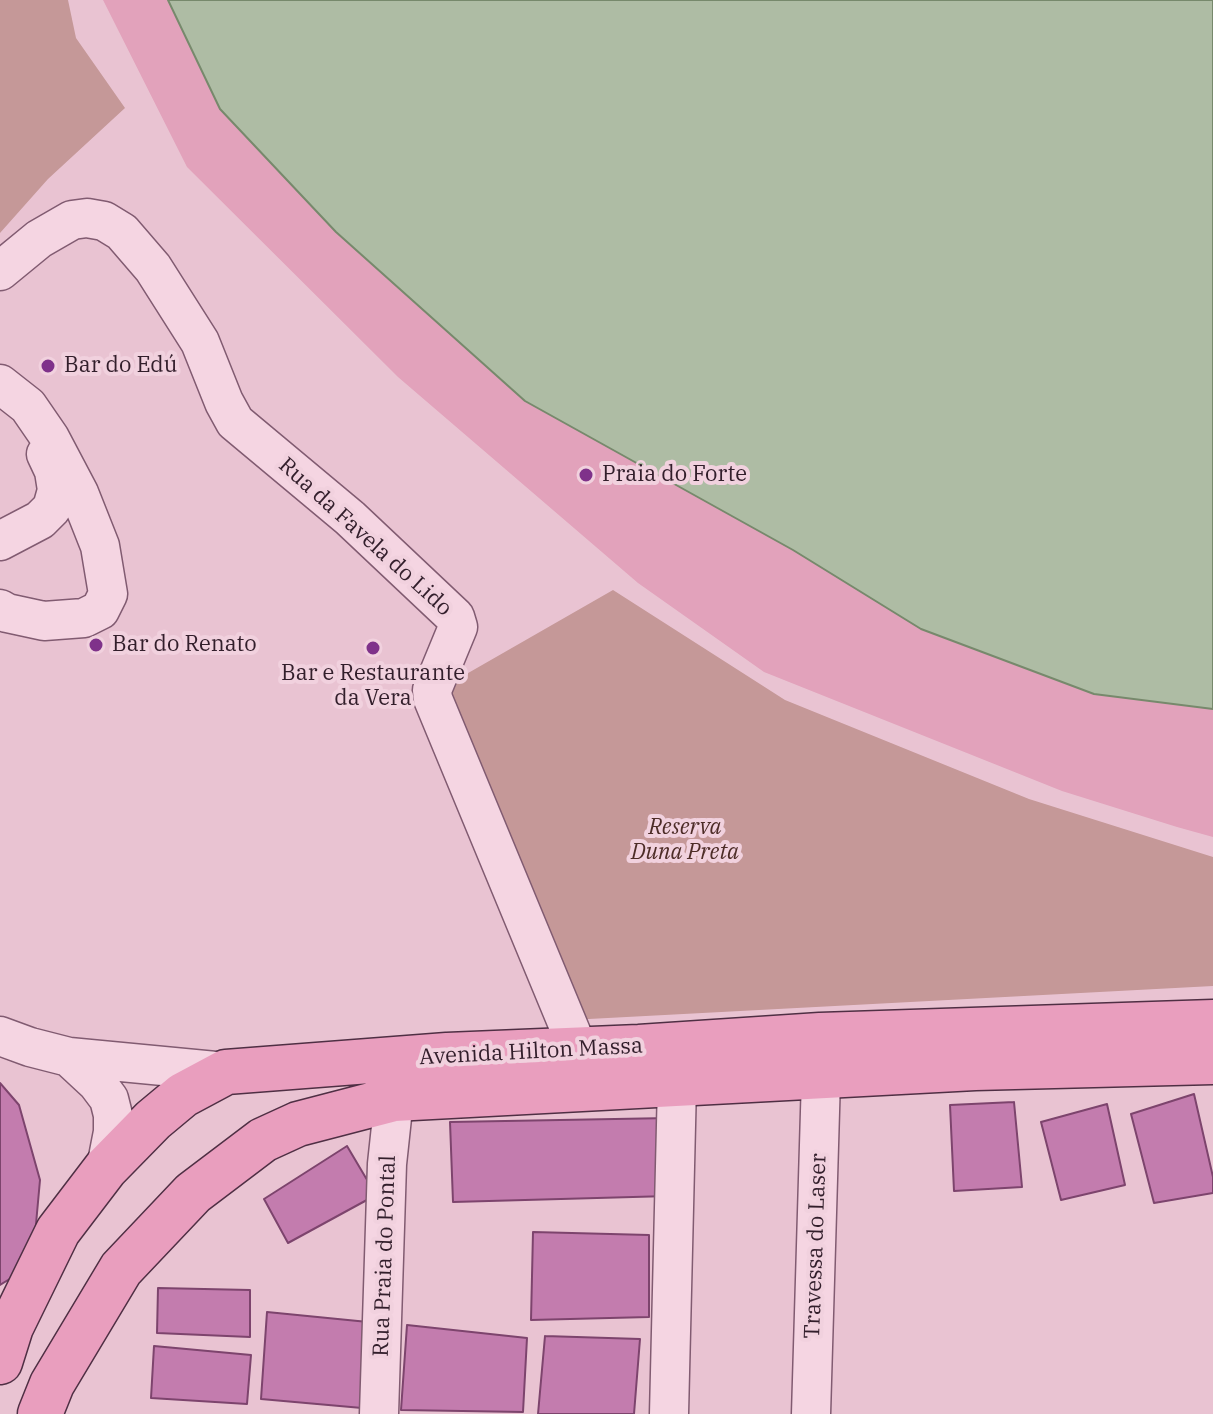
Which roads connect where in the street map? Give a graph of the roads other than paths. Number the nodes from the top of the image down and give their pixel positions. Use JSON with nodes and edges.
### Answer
{"nodes":[{"id":1,"x":0,"y":271,"type":"edge"},
{"id":2,"x":0,"y":384,"type":"edge"},
{"id":3,"x":0,"y":413,"type":"edge"},
{"id":4,"x":0,"y":541,"type":"edge"},
{"id":5,"x":0,"y":609,"type":"edge"},
{"id":6,"x":1213,"y":1022,"type":"edge"},
{"id":7,"x":0,"y":1036,"type":"edge"},
{"id":8,"x":578,"y":1049,"type":"junction"},
{"id":9,"x":69,"y":1057,"type":"junction"},
{"id":10,"x":1213,"y":1062,"type":"edge"},
{"id":11,"x":283,"y":1069,"type":"junction"},
{"id":12,"x":226,"y":1072,"type":"junction"},
{"id":13,"x":821,"y":1078,"type":"junction"},
{"id":14,"x":677,"y":1084,"type":"junction"},
{"id":15,"x":394,"y":1099,"type":"junction"},
{"id":16,"x":298,"y":1124,"type":"junction"},
{"id":17,"x":106,"y":1168,"type":"junction"},
{"id":18,"x":0,"y":1362,"type":"edge"},
{"id":19,"x":40,"y":1414,"type":"edge"},
{"id":20,"x":379,"y":1414,"type":"edge"},
{"id":21,"x":669,"y":1414,"type":"edge"},
{"id":22,"x":811,"y":1414,"type":"edge"}],
"edges":[{"from":1,"to":8,"type":"street","name":"Rua da Favela do Lido"},
{"from":2,"to":5,"type":"street"},
{"from":3,"to":4,"type":"street"},
{"from":6,"to":8,"type":"main road","name":"Avenida Hilton Massa"},
{"from":7,"to":9,"type":"street"},
{"from":8,"to":11,"type":"main road","name":"Avenida Hilton Massa"},
{"from":9,"to":12,"type":"street"},
{"from":9,"to":17,"type":"street"},
{"from":10,"to":13,"type":"main road","name":"Avenida Hilton Massa"},
{"from":11,"to":12,"type":"main road","name":"Avenida Hilton Massa"},
{"from":11,"to":16,"type":"main road"},
{"from":12,"to":17,"type":"main road","name":"Avenida Hilton Massa"},
{"from":13,"to":14,"type":"main road","name":"Avenida Hilton Massa"},
{"from":13,"to":22,"type":"street","name":"Travessa do Laser"},
{"from":14,"to":15,"type":"main road","name":"Avenida Hilton Massa"},
{"from":14,"to":21,"type":"street"},
{"from":15,"to":16,"type":"main road","name":"Avenida Hilton Massa"},
{"from":15,"to":20,"type":"street","name":"Rua Praia do Pontal"},
{"from":16,"to":19,"type":"main road","name":"Avenida Hilton Massa"},
{"from":17,"to":18,"type":"main road","name":"Avenida Hilton Massa"}]}
